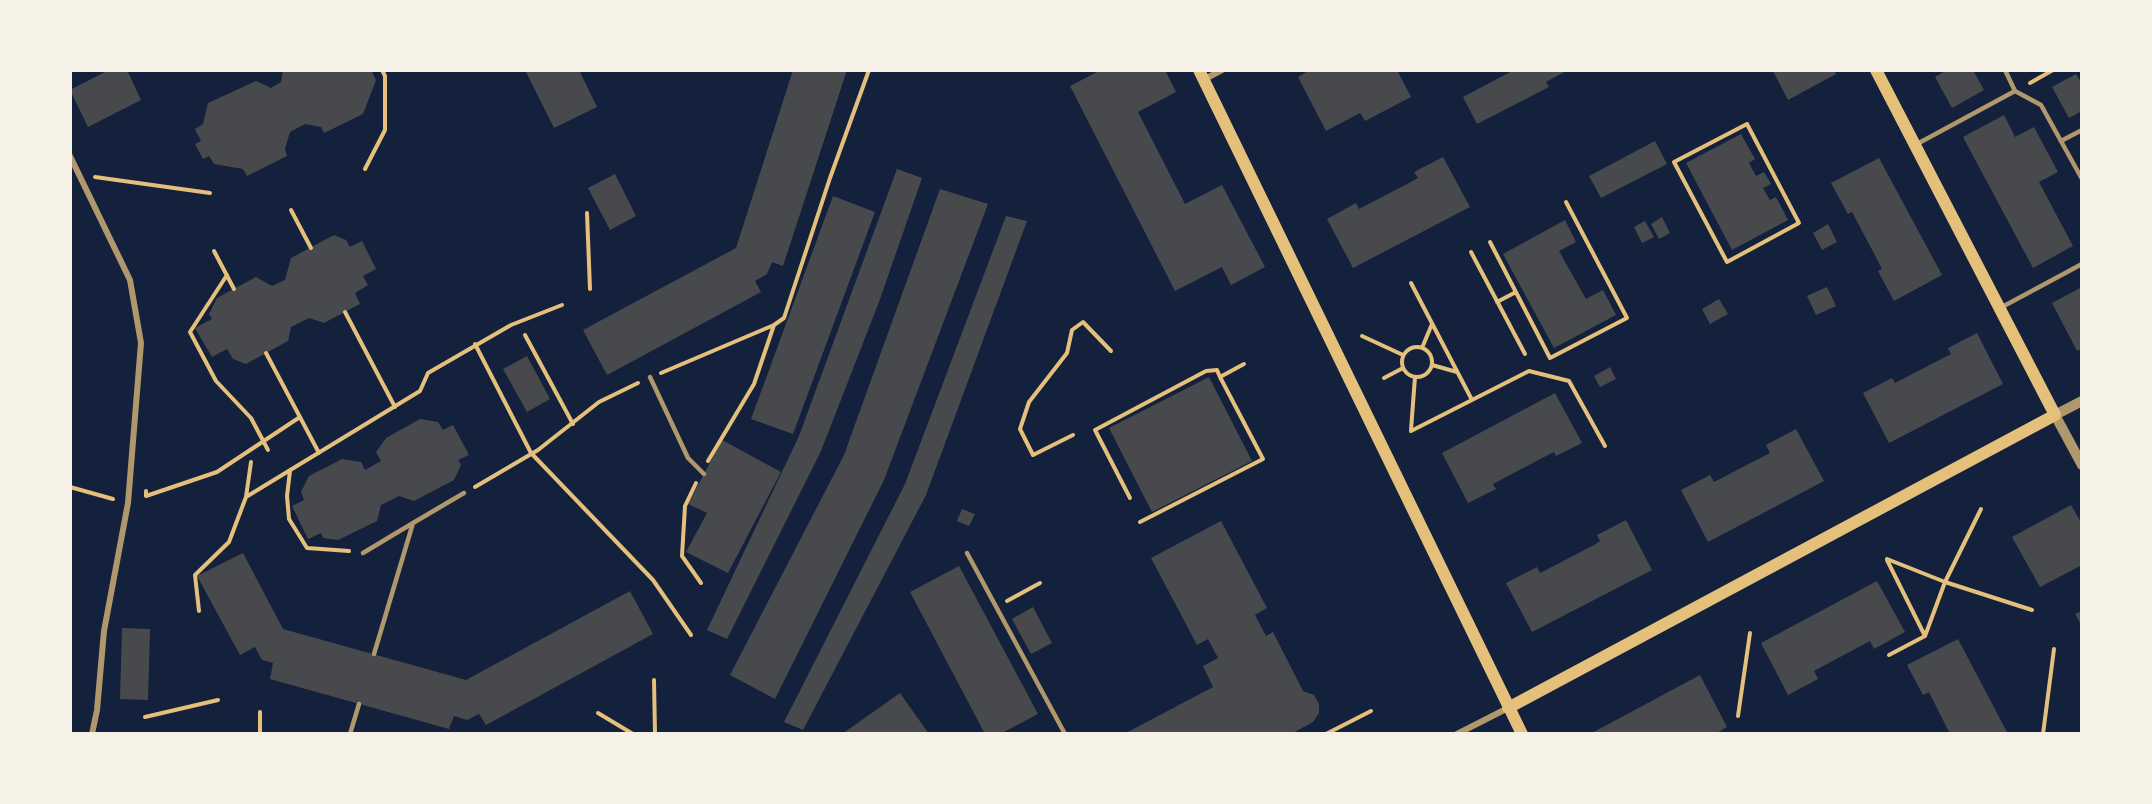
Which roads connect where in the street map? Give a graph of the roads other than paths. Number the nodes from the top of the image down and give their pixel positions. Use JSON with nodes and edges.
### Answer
{"nodes":[{"id":1,"x":1221,"y":70,"type":"edge"},
{"id":2,"x":1876,"y":70,"type":"edge"},
{"id":3,"x":2005,"y":70,"type":"edge"},
{"id":4,"x":1201,"y":75,"type":"edge"},
{"id":5,"x":2015,"y":91,"type":"junction"},
{"id":6,"x":2082,"y":130,"type":"edge"},
{"id":7,"x":2061,"y":141,"type":"junction"},
{"id":8,"x":1915,"y":146,"type":"junction"},
{"id":9,"x":70,"y":156,"type":"edge"},
{"id":10,"x":2082,"y":179,"type":"edge"},
{"id":11,"x":2082,"y":264,"type":"edge"},
{"id":12,"x":2000,"y":308,"type":"junction"},
{"id":13,"x":650,"y":378,"type":"road end"},
{"id":14,"x":2082,"y":401,"type":"edge"},
{"id":15,"x":2055,"y":415,"type":"junction"},
{"id":16,"x":2082,"y":465,"type":"edge"},
{"id":17,"x":703,"y":473,"type":"road end"},
{"id":18,"x":464,"y":493,"type":"road end"},
{"id":19,"x":413,"y":524,"type":"junction"},
{"id":20,"x":363,"y":553,"type":"road end"},
{"id":21,"x":967,"y":553,"type":"dead end"},
{"id":22,"x":374,"y":654,"type":"dead end"},
{"id":23,"x":358,"y":704,"type":"dead end"},
{"id":24,"x":1508,"y":708,"type":"junction"},
{"id":25,"x":92,"y":734,"type":"edge"},
{"id":26,"x":350,"y":734,"type":"edge"},
{"id":27,"x":1065,"y":734,"type":"edge"},
{"id":28,"x":1457,"y":734,"type":"edge"},
{"id":29,"x":1522,"y":734,"type":"edge"}],
"edges":[{"from":1,"to":4,"type":"street"},
{"from":2,"to":8,"type":"main road"},
{"from":3,"to":5,"type":"lane"},
{"from":4,"to":24,"type":"main road"},
{"from":5,"to":7,"type":"lane"},
{"from":5,"to":8,"type":"lane"},
{"from":6,"to":7,"type":"lane"},
{"from":7,"to":10,"type":"lane"},
{"from":8,"to":12,"type":"main road"},
{"from":9,"to":25,"type":"street"},
{"from":11,"to":12,"type":"lane"},
{"from":12,"to":15,"type":"main road"},
{"from":13,"to":17,"type":"lane"},
{"from":14,"to":15,"type":"street"},
{"from":15,"to":16,"type":"street"},
{"from":15,"to":24,"type":"main road"},
{"from":18,"to":19,"type":"lane"},
{"from":19,"to":20,"type":"lane"},
{"from":19,"to":22,"type":"lane"},
{"from":21,"to":27,"type":"lane"},
{"from":23,"to":26,"type":"lane"},
{"from":24,"to":28,"type":"street"},
{"from":24,"to":29,"type":"main road"}]}
